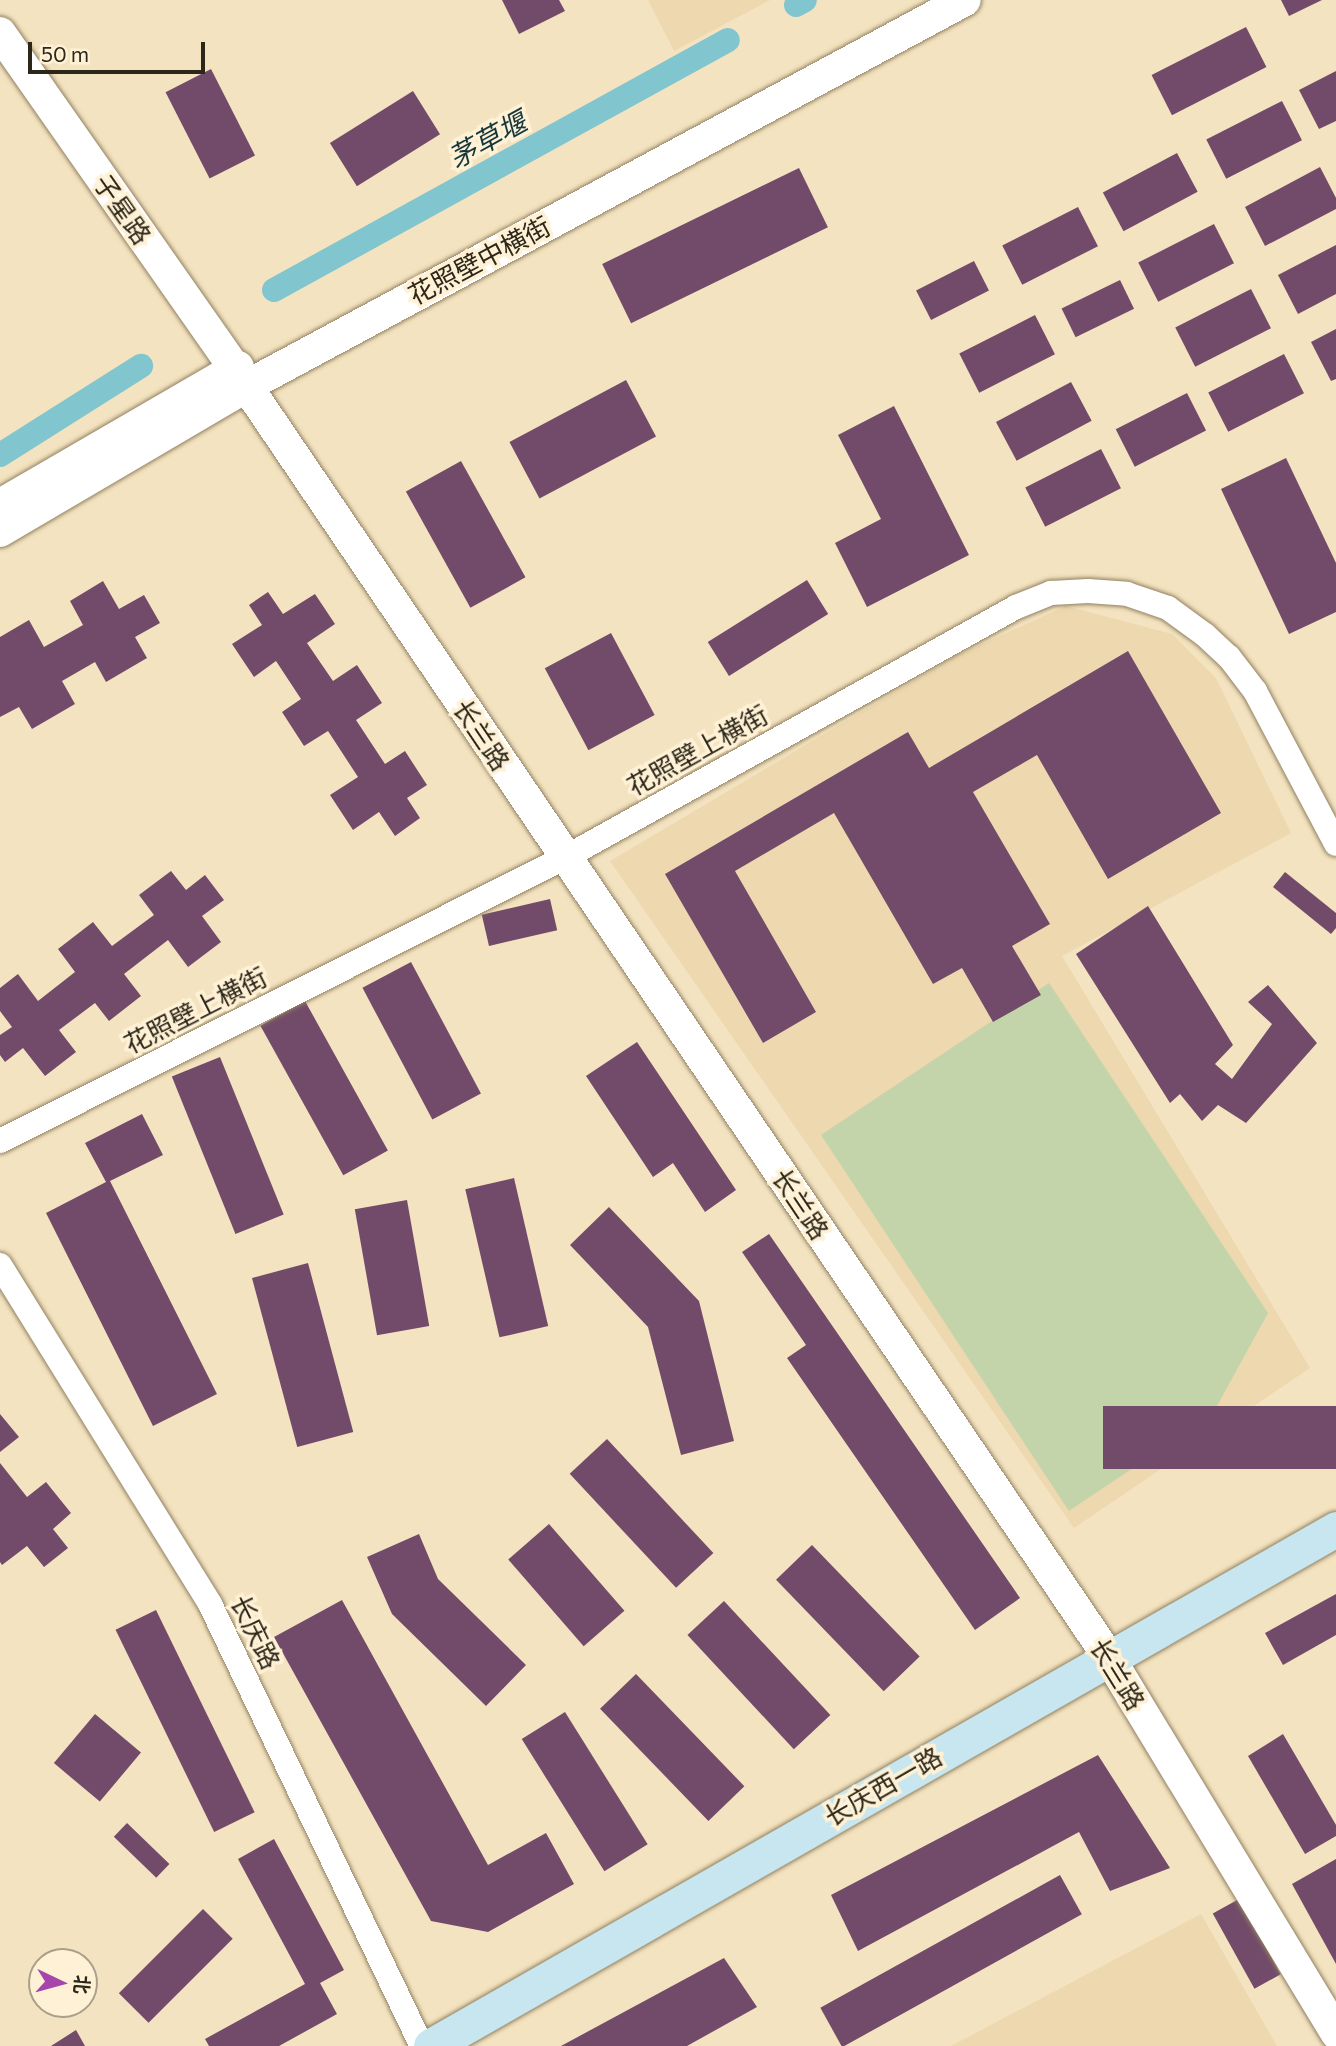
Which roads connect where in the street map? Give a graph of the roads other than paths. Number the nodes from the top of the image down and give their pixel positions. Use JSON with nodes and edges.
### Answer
{"nodes":[{"id":1,"x":920,"y":0,"type":"edge"},
{"id":2,"x":965,"y":0,"type":"edge"},
{"id":3,"x":0,"y":33,"type":"edge"},
{"id":4,"x":240,"y":378,"type":"junction"},
{"id":5,"x":0,"y":505,"type":"edge"},
{"id":6,"x":0,"y":531,"type":"edge"},
{"id":7,"x":1336,"y":844,"type":"edge"},
{"id":8,"x":566,"y":857,"type":"junction"},
{"id":9,"x":0,"y":1141,"type":"edge"},
{"id":10,"x":0,"y":1265,"type":"edge"},
{"id":11,"x":1336,"y":1529,"type":"edge"},
{"id":12,"x":1108,"y":1656,"type":"junction"},
{"id":13,"x":1336,"y":2033,"type":"edge"},
{"id":14,"x":422,"y":2046,"type":"edge"},
{"id":15,"x":430,"y":2046,"type":"edge"}],
"edges":[{"from":1,"to":4,"type":"street","name":"花照壁中横街"},
{"from":2,"to":4,"type":"street","name":"花照壁中横街"},
{"from":3,"to":4,"type":"street","name":"子星路"},
{"from":4,"to":5,"type":"street","name":"花照壁中横街"},
{"from":4,"to":6,"type":"street","name":"花照壁中横街"},
{"from":4,"to":8,"type":"street","name":"长兰路"},
{"from":7,"to":8,"type":"street","name":"花照壁上横街"},
{"from":8,"to":9,"type":"street","name":"花照壁上横街"},
{"from":8,"to":12,"type":"street","name":"长兰路"},
{"from":10,"to":14,"type":"street","name":"长庆路"},
{"from":11,"to":12,"type":"main road","name":"长庆西一路"},
{"from":12,"to":13,"type":"street","name":"长兰路"},
{"from":12,"to":15,"type":"main road","name":"长庆西一路"}]}
